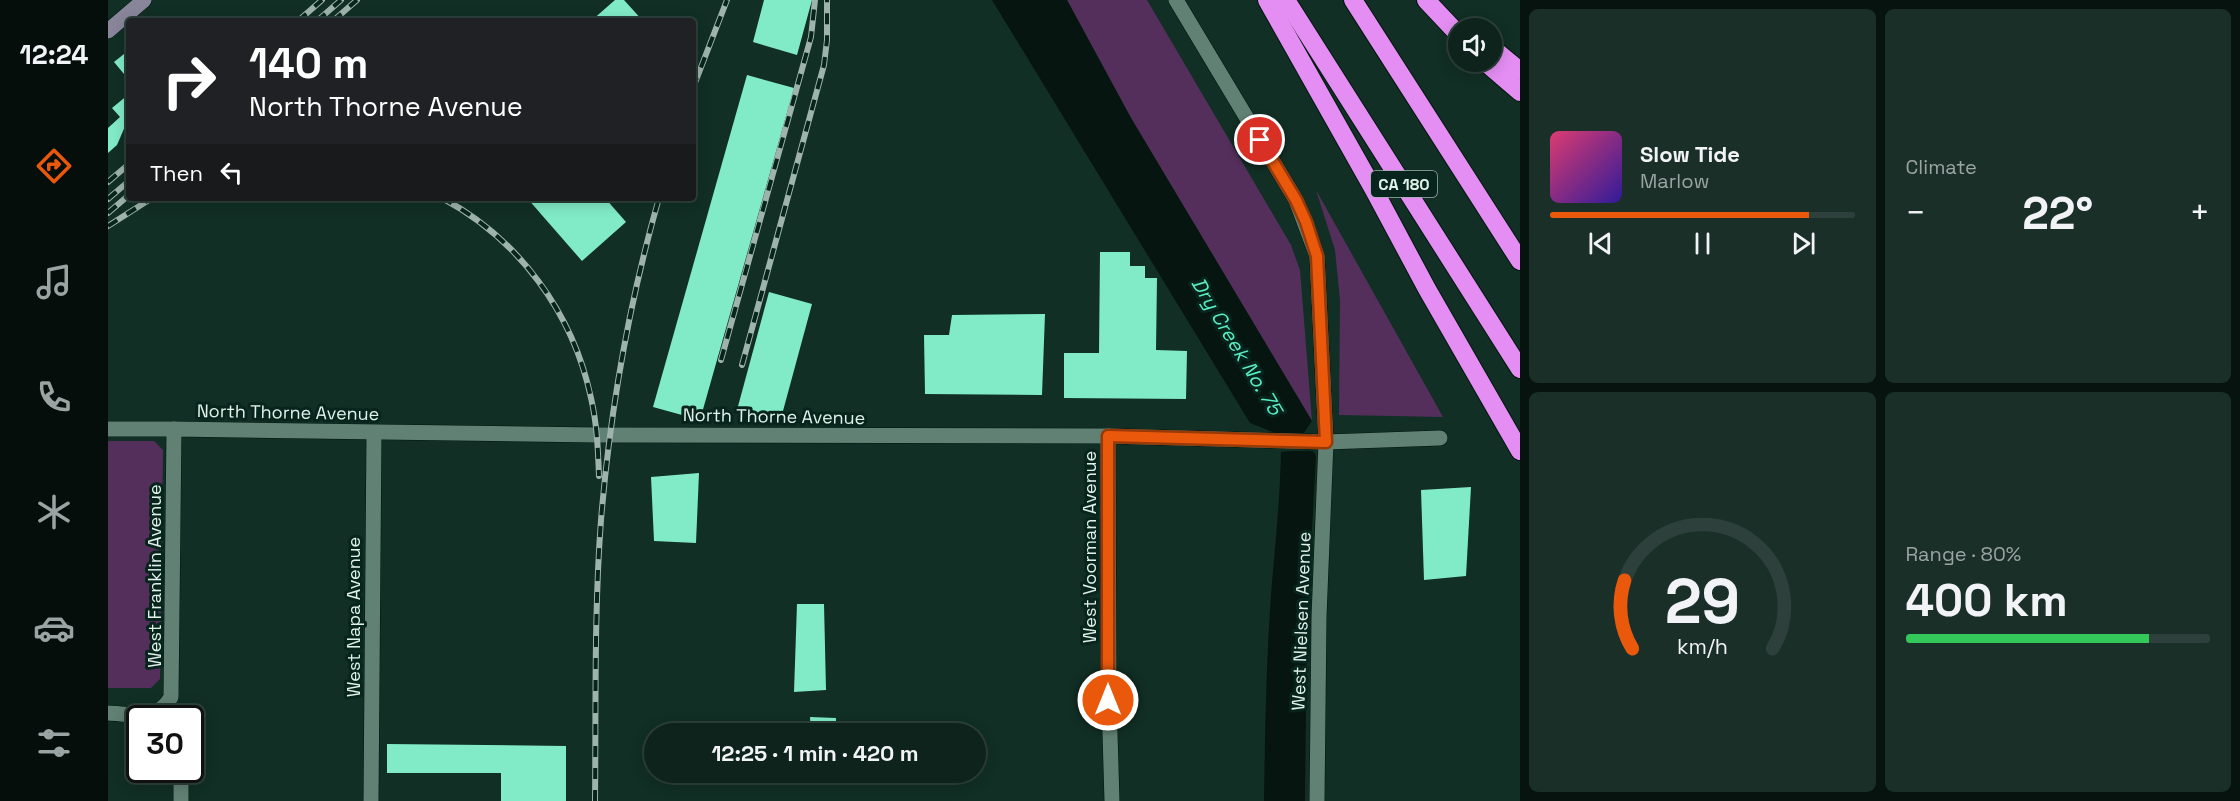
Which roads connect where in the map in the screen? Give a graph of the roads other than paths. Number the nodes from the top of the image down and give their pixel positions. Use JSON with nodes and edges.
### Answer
{"nodes":[{"id":1,"x":144,"y":0,"type":"edge"},
{"id":2,"x":1176,"y":0,"type":"edge"},
{"id":3,"x":1267,"y":0,"type":"edge"},
{"id":4,"x":1286,"y":0,"type":"edge"},
{"id":5,"x":1353,"y":0,"type":"edge"},
{"id":6,"x":1426,"y":0,"type":"edge"},
{"id":7,"x":1436,"y":0,"type":"edge"},
{"id":8,"x":1457,"y":18,"type":"edge"},
{"id":9,"x":1448,"y":23,"type":"edge"},
{"id":10,"x":108,"y":30,"type":"edge"},
{"id":11,"x":1502,"y":56,"type":"edge"},
{"id":12,"x":1520,"y":71,"type":"edge"},
{"id":13,"x":1497,"y":72,"type":"edge"},
{"id":14,"x":1520,"y":92,"type":"edge"},
{"id":15,"x":1374,"y":190,"type":"junction"},
{"id":16,"x":1520,"y":261,"type":"edge"},
{"id":17,"x":1520,"y":369,"type":"edge"},
{"id":18,"x":1520,"y":427,"type":"edge"},
{"id":19,"x":108,"y":429,"type":"edge"},
{"id":20,"x":174,"y":429,"type":"junction"},
{"id":21,"x":374,"y":433,"type":"junction"},
{"id":22,"x":1108,"y":436,"type":"junction"},
{"id":23,"x":1440,"y":438,"type":"dead end"},
{"id":24,"x":1321,"y":442,"type":"junction"},
{"id":25,"x":1520,"y":451,"type":"edge"},
{"id":26,"x":170,"y":705,"type":"edge"},
{"id":27,"x":108,"y":714,"type":"edge"},
{"id":28,"x":126,"y":714,"type":"edge"},
{"id":29,"x":181,"y":783,"type":"edge"},
{"id":30,"x":181,"y":801,"type":"edge"},
{"id":31,"x":371,"y":801,"type":"edge"},
{"id":32,"x":1112,"y":801,"type":"edge"},
{"id":33,"x":1317,"y":801,"type":"edge"}],
"edges":[{"from":1,"to":10,"type":"main road"},
{"from":2,"to":24,"type":"street","name":"West Nielsen Avenue"},
{"from":3,"to":15,"type":"highway"},
{"from":4,"to":17,"type":"highway","number":"CA 180"},
{"from":5,"to":16,"type":"highway","number":"CA 180"},
{"from":6,"to":9,"type":"highway"},
{"from":7,"to":8,"type":"highway"},
{"from":11,"to":12,"type":"highway"},
{"from":13,"to":14,"type":"highway"},
{"from":15,"to":18,"type":"highway"},
{"from":15,"to":25,"type":"highway"},
{"from":19,"to":20,"type":"street","name":"North Thorne Avenue"},
{"from":20,"to":21,"type":"street","name":"North Thorne Avenue"},
{"from":20,"to":26,"type":"street","name":"West Franklin Avenue"},
{"from":21,"to":22,"type":"street","name":"North Thorne Avenue"},
{"from":21,"to":31,"type":"street","name":"West Napa Avenue"},
{"from":22,"to":24,"type":"street","name":"North Thorne Avenue"},
{"from":22,"to":32,"type":"street","name":"West Voorman Avenue"},
{"from":23,"to":24,"type":"street","name":"North Thorne Avenue"},
{"from":24,"to":33,"type":"street","name":"West Nielsen Avenue"},
{"from":27,"to":28,"type":"street"},
{"from":29,"to":30,"type":"street"}]}
